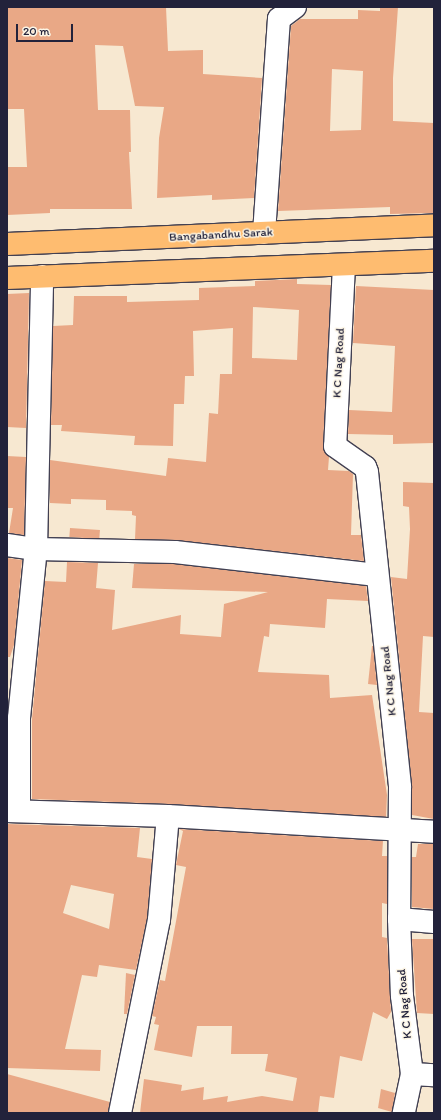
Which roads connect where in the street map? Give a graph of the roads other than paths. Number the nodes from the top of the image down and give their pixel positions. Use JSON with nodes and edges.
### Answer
{"nodes":[{"id":1,"x":295,"y":7,"type":"edge"},
{"id":2,"x":434,"y":225,"type":"edge"},
{"id":3,"x":264,"y":233,"type":"junction"},
{"id":4,"x":7,"y":244,"type":"edge"},
{"id":5,"x":434,"y":261,"type":"edge"},
{"id":6,"x":344,"y":265,"type":"junction"},
{"id":7,"x":42,"y":276,"type":"junction"},
{"id":8,"x":7,"y":278,"type":"edge"},
{"id":9,"x":7,"y":545,"type":"edge"},
{"id":10,"x":36,"y":549,"type":"junction"},
{"id":11,"x":377,"y":575,"type":"junction"},
{"id":12,"x":13,"y":811,"type":"edge"},
{"id":13,"x":168,"y":816,"type":"junction"},
{"id":14,"x":399,"y":829,"type":"junction"},
{"id":15,"x":434,"y":832,"type":"edge"},
{"id":16,"x":399,"y":919,"type":"junction"},
{"id":17,"x":434,"y":922,"type":"edge"},
{"id":18,"x":412,"y":1074,"type":"junction"},
{"id":19,"x":434,"y":1075,"type":"edge"},
{"id":20,"x":120,"y":1113,"type":"edge"},
{"id":21,"x":404,"y":1113,"type":"edge"}],
"edges":[{"from":1,"to":3,"type":"street"},
{"from":2,"to":3,"type":"main road","name":"Bangabandhu Sarak"},
{"from":3,"to":4,"type":"main road","name":"Bangabandhu Sarak"},
{"from":5,"to":6,"type":"main road"},
{"from":6,"to":7,"type":"main road"},
{"from":6,"to":11,"type":"street","name":"K C Nag Road"},
{"from":7,"to":8,"type":"main road"},
{"from":7,"to":10,"type":"street"},
{"from":9,"to":10,"type":"street"},
{"from":10,"to":11,"type":"street"},
{"from":10,"to":12,"type":"street"},
{"from":11,"to":14,"type":"street","name":"K C Nag Road"},
{"from":12,"to":13,"type":"street"},
{"from":13,"to":14,"type":"street"},
{"from":13,"to":20,"type":"street"},
{"from":14,"to":15,"type":"street"},
{"from":14,"to":16,"type":"street","name":"K C Nag Road"},
{"from":16,"to":17,"type":"street"},
{"from":16,"to":18,"type":"street","name":"K C Nag Road"},
{"from":18,"to":19,"type":"street"},
{"from":18,"to":21,"type":"street","name":"K C Nag Road"}]}
